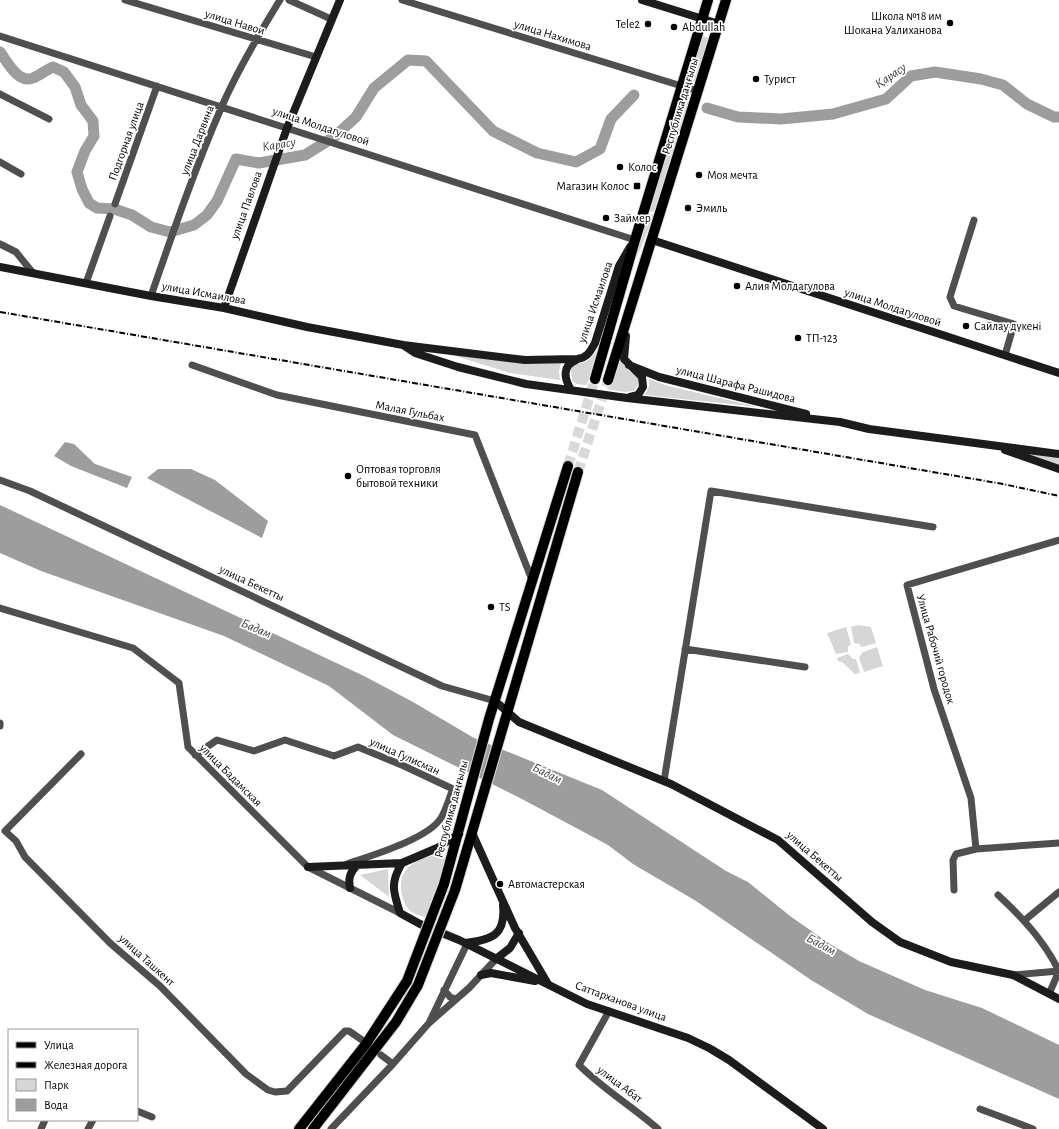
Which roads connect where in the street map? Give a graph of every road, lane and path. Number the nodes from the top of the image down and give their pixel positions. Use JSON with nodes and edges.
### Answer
{"nodes":[{"id":1,"x":128,"y":0,"type":"edge"},
{"id":2,"x":280,"y":0,"type":"edge"},
{"id":3,"x":289,"y":0,"type":"edge"},
{"id":4,"x":340,"y":0,"type":"edge"},
{"id":5,"x":402,"y":0,"type":"edge"},
{"id":6,"x":642,"y":0,"type":"edge"},
{"id":7,"x":708,"y":0,"type":"edge"},
{"id":8,"x":726,"y":0,"type":"edge"},
{"id":9,"x":702,"y":18,"type":"junction"},
{"id":10,"x":331,"y":19,"type":"junction"},
{"id":11,"x":719,"y":24,"type":"junction"},
{"id":12,"x":0,"y":36,"type":"edge"},
{"id":13,"x":256,"y":39,"type":"junction"},
{"id":14,"x":316,"y":58,"type":"junction"},
{"id":15,"x":157,"y":86,"type":"junction"},
{"id":16,"x":681,"y":86,"type":"junction"},
{"id":17,"x":698,"y":91,"type":"junction"},
{"id":18,"x":0,"y":94,"type":"edge"},
{"id":19,"x":222,"y":106,"type":"junction"},
{"id":20,"x":49,"y":119,"type":"dead end"},
{"id":21,"x":287,"y":128,"type":"junction"},
{"id":22,"x":0,"y":162,"type":"edge"},
{"id":23,"x":21,"y":174,"type":"dead end"},
{"id":24,"x":115,"y":204,"type":"dead end"},
{"id":25,"x":110,"y":216,"type":"dead end"},
{"id":26,"x":974,"y":220,"type":"dead end"},
{"id":27,"x":635,"y":240,"type":"junction"},
{"id":28,"x":650,"y":243,"type":"junction"},
{"id":29,"x":0,"y":244,"type":"edge"},
{"id":30,"x":0,"y":267,"type":"edge"},
{"id":31,"x":33,"y":273,"type":"junction"},
{"id":32,"x":86,"y":283,"type":"junction"},
{"id":33,"x":151,"y":296,"type":"junction"},
{"id":34,"x":224,"y":308,"type":"junction"},
{"id":35,"x":403,"y":345,"type":"junction"},
{"id":36,"x":1005,"y":356,"type":"junction"},
{"id":37,"x":576,"y":359,"type":"junction"},
{"id":38,"x":192,"y":365,"type":"dead end"},
{"id":39,"x":628,"y":365,"type":"junction"},
{"id":40,"x":1059,"y":373,"type":"edge"},
{"id":41,"x":595,"y":378,"type":"tunnel mouth"},
{"id":42,"x":608,"y":380,"type":"tunnel mouth"},
{"id":43,"x":571,"y":390,"type":"junction"},
{"id":44,"x":627,"y":398,"type":"junction"},
{"id":45,"x":840,"y":422,"type":"junction"},
{"id":46,"x":989,"y":444,"type":"junction"},
{"id":47,"x":1059,"y":454,"type":"edge"},
{"id":48,"x":568,"y":466,"type":"tunnel mouth"},
{"id":49,"x":1059,"y":469,"type":"edge"},
{"id":50,"x":578,"y":472,"type":"tunnel mouth"},
{"id":51,"x":0,"y":480,"type":"edge"},
{"id":52,"x":933,"y":527,"type":"dead end"},
{"id":53,"x":1059,"y":540,"type":"edge"},
{"id":54,"x":533,"y":580,"type":"junction"},
{"id":55,"x":0,"y":608,"type":"edge"},
{"id":56,"x":685,"y":649,"type":"junction"},
{"id":57,"x":805,"y":667,"type":"dead end"},
{"id":58,"x":494,"y":704,"type":"junction"},
{"id":59,"x":508,"y":713,"type":"junction"},
{"id":60,"x":81,"y":754,"type":"dead end"},
{"id":61,"x":195,"y":754,"type":"junction"},
{"id":62,"x":664,"y":781,"type":"junction"},
{"id":63,"x":3,"y":828,"type":"edge"},
{"id":64,"x":459,"y":834,"type":"junction"},
{"id":65,"x":473,"y":835,"type":"junction"},
{"id":66,"x":1059,"y":843,"type":"edge"},
{"id":67,"x":437,"y":848,"type":"junction"},
{"id":68,"x":976,"y":850,"type":"junction"},
{"id":69,"x":452,"y":856,"type":"junction"},
{"id":70,"x":402,"y":863,"type":"junction"},
{"id":71,"x":343,"y":865,"type":"junction"},
{"id":72,"x":356,"y":865,"type":"junction"},
{"id":73,"x":308,"y":867,"type":"junction"},
{"id":74,"x":350,"y":888,"type":"junction"},
{"id":75,"x":954,"y":890,"type":"dead end"},
{"id":76,"x":1059,"y":892,"type":"edge"},
{"id":77,"x":998,"y":895,"type":"dead end"},
{"id":78,"x":503,"y":900,"type":"junction"},
{"id":79,"x":400,"y":913,"type":"junction"},
{"id":80,"x":1025,"y":920,"type":"junction"},
{"id":81,"x":519,"y":933,"type":"junction"},
{"id":82,"x":466,"y":943,"type":"junction"},
{"id":83,"x":496,"y":959,"type":"junction"},
{"id":84,"x":1059,"y":971,"type":"edge"},
{"id":85,"x":481,"y":975,"type":"junction"},
{"id":86,"x":1013,"y":975,"type":"junction"},
{"id":87,"x":546,"y":983,"type":"junction"},
{"id":88,"x":444,"y":990,"type":"junction"},
{"id":89,"x":1049,"y":994,"type":"junction"},
{"id":90,"x":456,"y":999,"type":"junction"},
{"id":91,"x":1059,"y":999,"type":"edge"},
{"id":92,"x":610,"y":1011,"type":"junction"},
{"id":93,"x":429,"y":1023,"type":"junction"},
{"id":94,"x":362,"y":1040,"type":"dead end"},
{"id":95,"x":381,"y":1055,"type":"dead end"},
{"id":96,"x":393,"y":1064,"type":"junction"},
{"id":97,"x":980,"y":1110,"type":"dead end"},
{"id":98,"x":138,"y":1111,"type":"edge"},
{"id":99,"x":152,"y":1117,"type":"dead end"},
{"id":100,"x":299,"y":1129,"type":"edge"},
{"id":101,"x":314,"y":1129,"type":"edge"},
{"id":102,"x":330,"y":1129,"type":"edge"},
{"id":103,"x":658,"y":1129,"type":"edge"},
{"id":104,"x":823,"y":1129,"type":"edge"},
{"id":105,"x":1033,"y":1129,"type":"edge"}],
"edges":[{"from":1,"to":13,"type":"street","name":"улица Навои"},
{"from":2,"to":13,"type":"street","name":"улица Дарвина"},
{"from":3,"to":10,"type":"street"},
{"from":4,"to":10,"type":"street","name":"улица Павлова"},
{"from":5,"to":16,"type":"street","name":"улица Нахимова"},
{"from":6,"to":9,"type":"street"},
{"from":7,"to":9,"type":"main road","name":"Республика даңғылы"},
{"from":8,"to":11,"type":"main road","name":"Республика даңғылы"},
{"from":9,"to":11,"type":"street"},
{"from":9,"to":16,"type":"main road","name":"Республика даңғылы"},
{"from":10,"to":14,"type":"street","name":"улица Павлова"},
{"from":11,"to":17,"type":"main road","name":"Республика даңғылы"},
{"from":12,"to":15,"type":"street","name":"улица Молдагуловой"},
{"from":13,"to":14,"type":"street","name":"улица Навои"},
{"from":13,"to":19,"type":"street","name":"улица Дарвина"},
{"from":14,"to":21,"type":"street","name":"улица Павлова"},
{"from":15,"to":19,"type":"street","name":"улица Молдагуловой"},
{"from":15,"to":24,"type":"street","name":"Подгорная улица"},
{"from":16,"to":17,"type":"street","name":"улица Нахимова"},
{"from":16,"to":27,"type":"main road","name":"Республика даңғылы"},
{"from":17,"to":28,"type":"main road","name":"Республика даңғылы"},
{"from":18,"to":20,"type":"street"},
{"from":19,"to":21,"type":"street","name":"улица Молдагуловой"},
{"from":19,"to":33,"type":"street","name":"улица Дарвина"},
{"from":21,"to":27,"type":"street","name":"улица Молдагуловой"},
{"from":21,"to":34,"type":"street","name":"улица Павлова"},
{"from":22,"to":23,"type":"street"},
{"from":25,"to":32,"type":"street"},
{"from":26,"to":36,"type":"street"},
{"from":27,"to":37,"type":"street","name":"улица Исмаилова"},
{"from":27,"to":41,"type":"main road","name":"Республика даңғылы"},
{"from":28,"to":36,"type":"street","name":"улица Молдагуловой"},
{"from":28,"to":39,"type":"street"},
{"from":28,"to":42,"type":"main road","name":"Республика даңғылы"},
{"from":29,"to":31,"type":"street"},
{"from":30,"to":31,"type":"street","name":"улица Исмаилова"},
{"from":31,"to":32,"type":"street","name":"улица Исмаилова"},
{"from":32,"to":33,"type":"street","name":"улица Исмаилова"},
{"from":33,"to":34,"type":"street","name":"улица Исмаилова"},
{"from":34,"to":35,"type":"street","name":"улица Исмаилова"},
{"from":35,"to":37,"type":"street","name":"улица Исмаилова"},
{"from":35,"to":43,"type":"street","name":"улица Исмаилова"},
{"from":36,"to":40,"type":"street","name":"улица Молдагуловой"},
{"from":37,"to":43,"type":"street"},
{"from":38,"to":54,"type":"street","name":"Малая Гульбах"},
{"from":39,"to":44,"type":"street"},
{"from":39,"to":45,"type":"street","name":"улица Шарафа Рашидова"},
{"from":43,"to":44,"type":"street","name":"улица Исмаилова"},
{"from":44,"to":45,"type":"street","name":"улица Шарафа Рашидова"},
{"from":45,"to":46,"type":"street","name":"улица Шарафа Рашидова"},
{"from":46,"to":47,"type":"street"},
{"from":46,"to":49,"type":"street"},
{"from":48,"to":54,"type":"main road","name":"Республика даңғылы"},
{"from":50,"to":59,"type":"main road"},
{"from":51,"to":58,"type":"street","name":"улица Бекетты"},
{"from":52,"to":56,"type":"street"},
{"from":53,"to":68,"type":"street","name":"Улица Рабочий городок"},
{"from":54,"to":58,"type":"main road","name":"Республика даңғылы"},
{"from":55,"to":61,"type":"street","name":"улица Бадамская"},
{"from":56,"to":57,"type":"street"},
{"from":56,"to":62,"type":"street"},
{"from":58,"to":59,"type":"street","name":"улица Бекетты"},
{"from":58,"to":64,"type":"main road","name":"Республика даңғылы"},
{"from":59,"to":62,"type":"street","name":"улица Бекетты"},
{"from":59,"to":65,"type":"main road"},
{"from":60,"to":63,"type":"street","name":"улица Ташкент"},
{"from":61,"to":71,"type":"street","name":"улица Гулисман"},
{"from":61,"to":73,"type":"street","name":"улица Бадамская"},
{"from":62,"to":86,"type":"street","name":"улица Бекетты"},
{"from":63,"to":94,"type":"street","name":"улица Ташкент"},
{"from":64,"to":67,"type":"street"},
{"from":64,"to":69,"type":"main road","name":"Республика даңғылы"},
{"from":65,"to":78,"type":"street"},
{"from":65,"to":101,"type":"main road","bridge":true},
{"from":66,"to":68,"type":"street"},
{"from":67,"to":69,"type":"street"},
{"from":67,"to":70,"type":"street"},
{"from":68,"to":75,"type":"street"},
{"from":69,"to":100,"type":"main road","name":"Республика даңғылы","bridge":true},
{"from":70,"to":72,"type":"street"},
{"from":70,"to":79,"type":"street"},
{"from":71,"to":72,"type":"street"},
{"from":71,"to":73,"type":"street"},
{"from":72,"to":74,"type":"street"},
{"from":73,"to":74,"type":"street","name":"улица Бадамская"},
{"from":74,"to":79,"type":"street","name":"улица Бадамская"},
{"from":76,"to":80,"type":"street"},
{"from":77,"to":80,"type":"street"},
{"from":78,"to":81,"type":"street"},
{"from":78,"to":82,"type":"street"},
{"from":79,"to":82,"type":"street","name":"Саттарханова улица"},
{"from":80,"to":84,"type":"street"},
{"from":81,"to":83,"type":"street"},
{"from":81,"to":87,"type":"street"},
{"from":82,"to":83,"type":"street","name":"Саттарханова улица"},
{"from":82,"to":88,"type":"street"},
{"from":83,"to":85,"type":"street"},
{"from":83,"to":87,"type":"street","name":"Саттарханова улица"},
{"from":84,"to":86,"type":"street"},
{"from":84,"to":89,"type":"street"},
{"from":85,"to":87,"type":"street"},
{"from":85,"to":90,"type":"street"},
{"from":86,"to":89,"type":"street","name":"улица Бекетты"},
{"from":87,"to":92,"type":"street","name":"Саттарханова улица"},
{"from":88,"to":90,"type":"street"},
{"from":88,"to":93,"type":"street"},
{"from":89,"to":91,"type":"street","name":"улица Бекетты"},
{"from":90,"to":93,"type":"street"},
{"from":92,"to":103,"type":"street","name":"улица Абат"},
{"from":92,"to":104,"type":"street","name":"Саттарханова улица"},
{"from":93,"to":96,"type":"street"},
{"from":95,"to":96,"type":"street"},
{"from":96,"to":102,"type":"street"},
{"from":97,"to":105,"type":"street"},
{"from":98,"to":99,"type":"street"}]}
